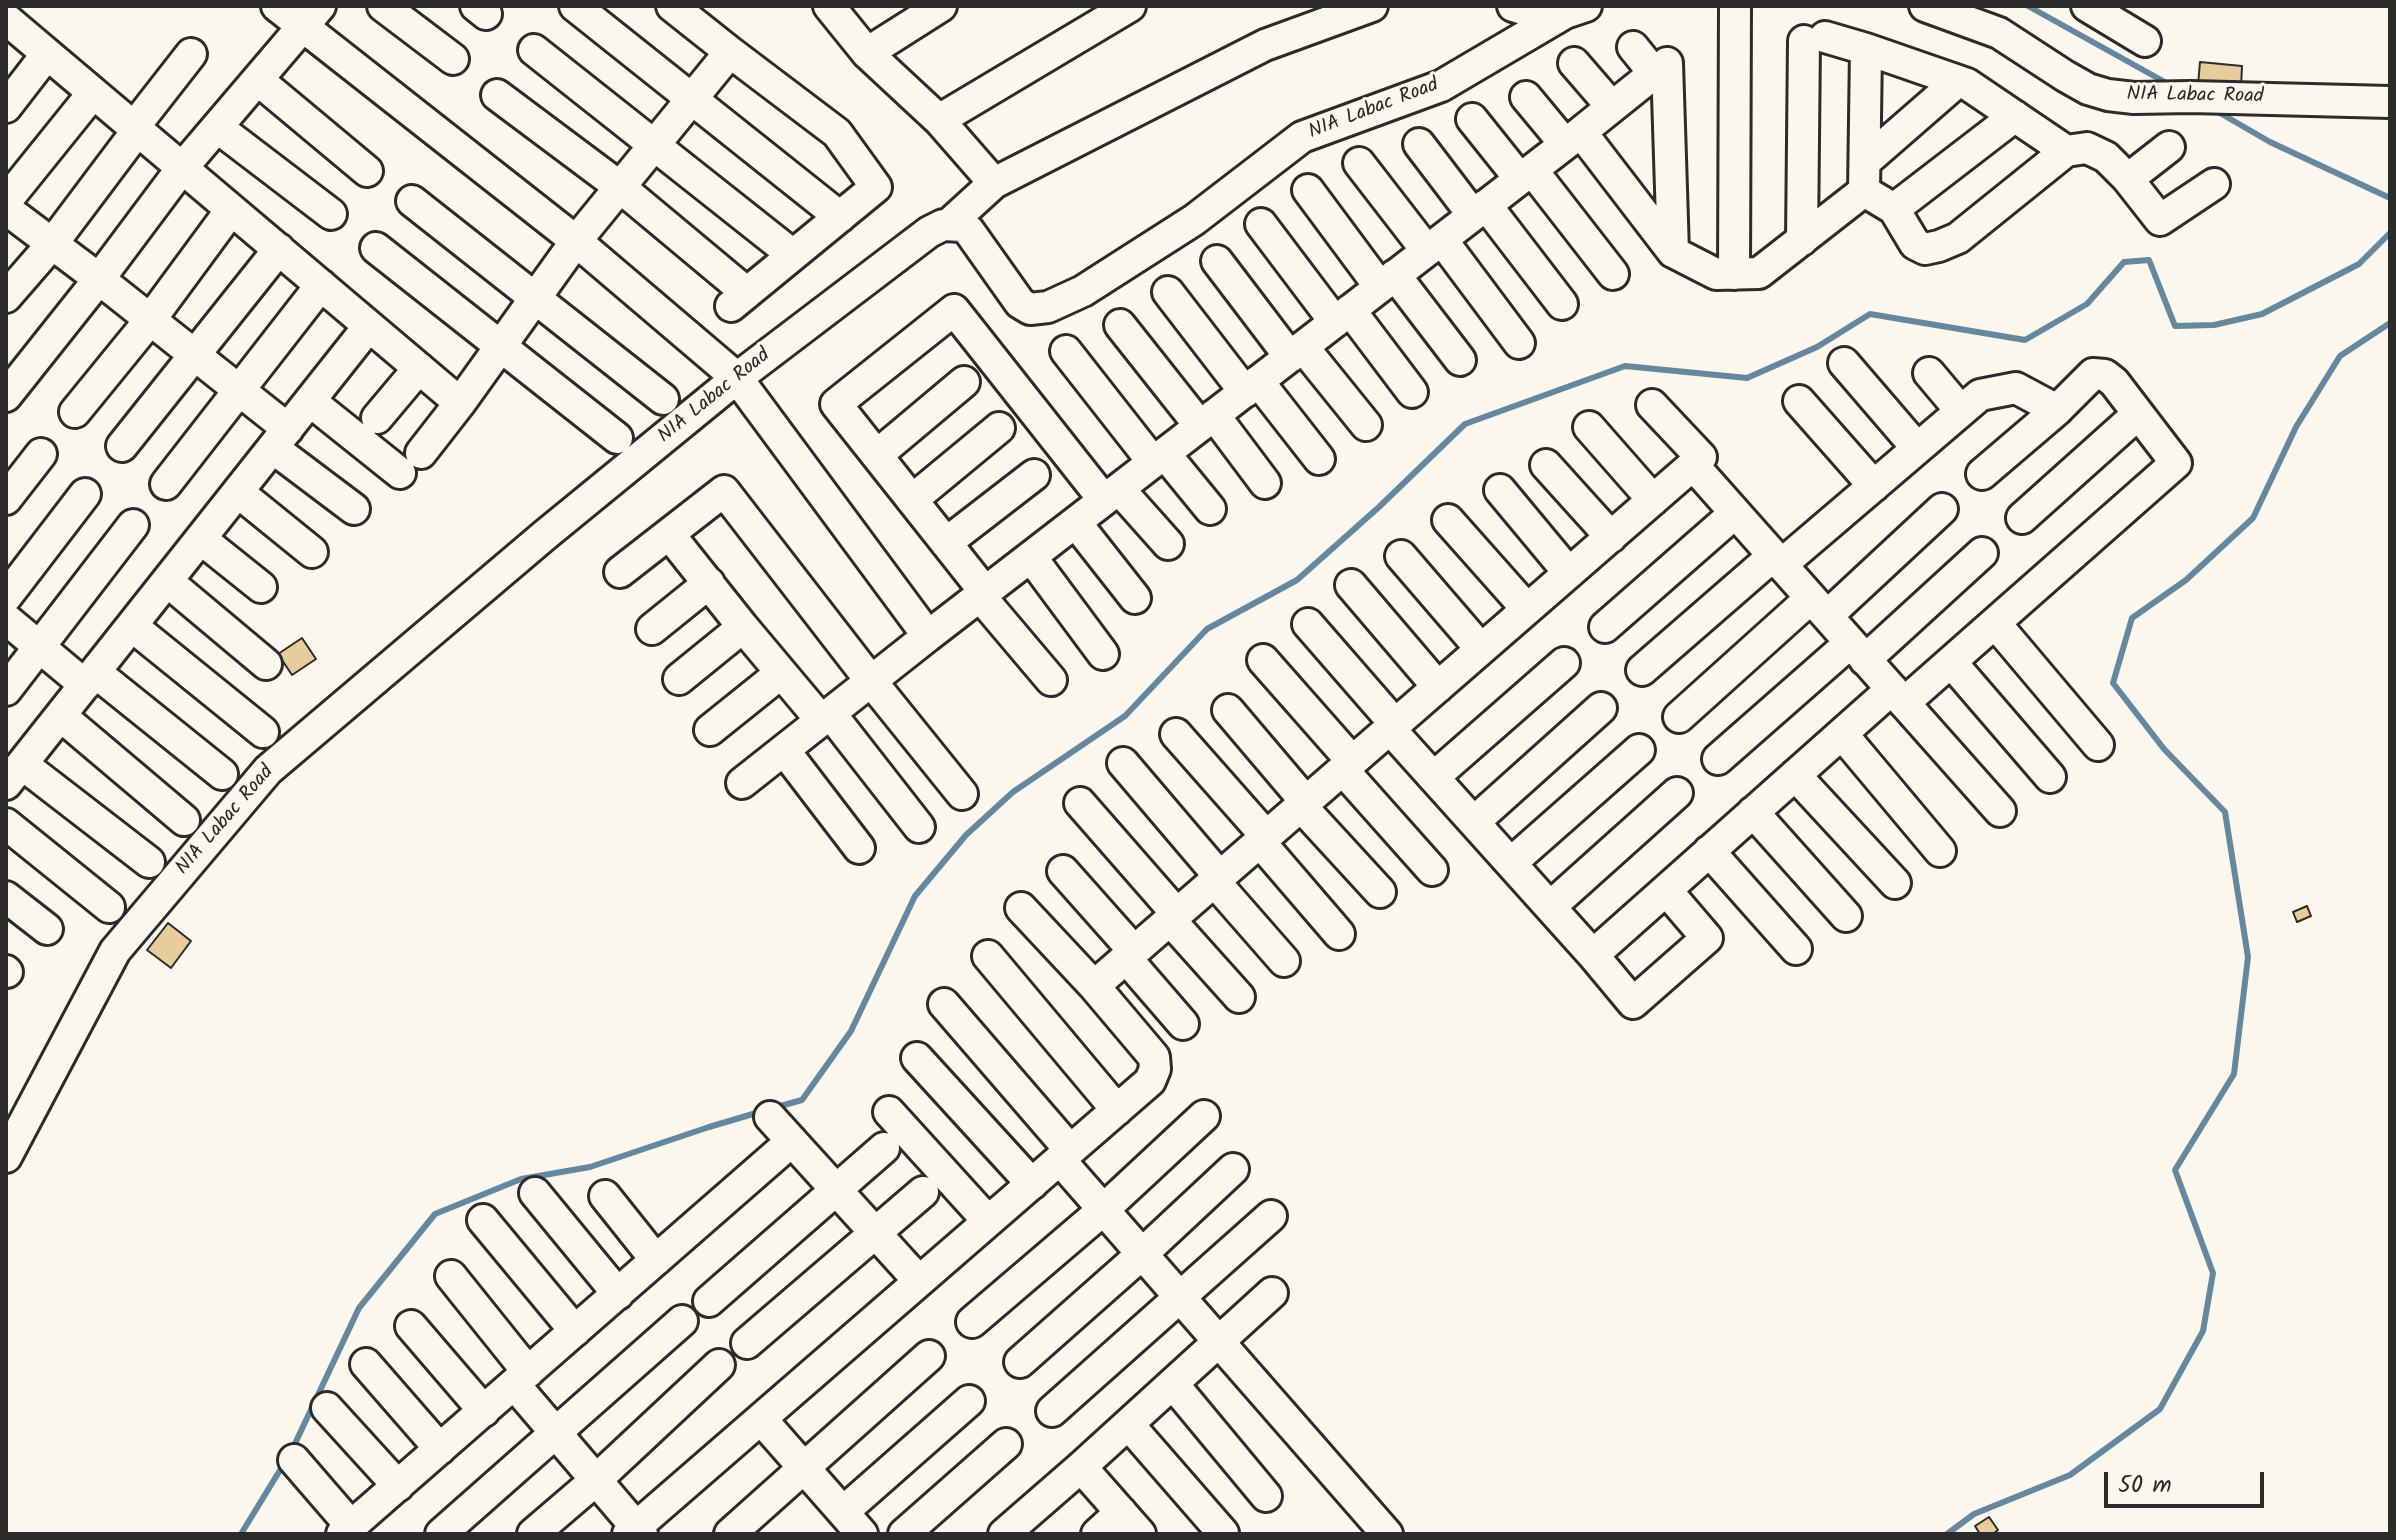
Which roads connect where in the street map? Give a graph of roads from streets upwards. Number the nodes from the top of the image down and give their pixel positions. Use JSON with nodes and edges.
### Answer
{"nodes":[{"id":1,"x":277,"y":6,"type":"edge"},
{"id":2,"x":383,"y":6,"type":"edge"},
{"id":3,"x":575,"y":6,"type":"edge"},
{"id":4,"x":829,"y":6,"type":"edge"},
{"id":5,"x":941,"y":6,"type":"edge"},
{"id":6,"x":1130,"y":6,"type":"edge"},
{"id":7,"x":1372,"y":6,"type":"edge"},
{"id":8,"x":1513,"y":6,"type":"edge"},
{"id":9,"x":1586,"y":6,"type":"edge"},
{"id":10,"x":1735,"y":6,"type":"edge"},
{"id":11,"x":1925,"y":6,"type":"edge"},
{"id":12,"x":2087,"y":6,"type":"edge"},
{"id":13,"x":683,"y":9,"type":"edge"},
{"id":14,"x":312,"y":16,"type":"edge"},
{"id":15,"x":6,"y":19,"type":"edge"},
{"id":16,"x":1555,"y":19,"type":"junction"},
{"id":17,"x":2145,"y":41,"type":"dead end"},
{"id":18,"x":1633,"y":47,"type":"dead end"},
{"id":19,"x":1866,"y":49,"type":"junction"},
{"id":20,"x":534,"y":50,"type":"dead end"},
{"id":21,"x":730,"y":52,"type":"junction"},
{"id":22,"x":867,"y":53,"type":"junction"},
{"id":23,"x":47,"y":54,"type":"junction"},
{"id":24,"x":191,"y":54,"type":"dead end"},
{"id":25,"x":453,"y":59,"type":"dead end"},
{"id":26,"x":1574,"y":63,"type":"dead end"},
{"id":27,"x":1654,"y":73,"type":"junction"},
{"id":28,"x":258,"y":80,"type":"junction"},
{"id":29,"x":1958,"y":81,"type":"junction"},
{"id":30,"x":93,"y":93,"type":"junction"},
{"id":31,"x":497,"y":95,"type":"dead end"},
{"id":32,"x":1526,"y":97,"type":"dead end"},
{"id":33,"x":693,"y":98,"type":"junction"},
{"id":34,"x":2390,"y":102,"type":"edge"},
{"id":35,"x":6,"y":107,"type":"edge"},
{"id":36,"x":1612,"y":107,"type":"junction"},
{"id":37,"x":2015,"y":116,"type":"junction"},
{"id":38,"x":1472,"y":119,"type":"dead end"},
{"id":39,"x":939,"y":120,"type":"junction"},
{"id":40,"x":217,"y":127,"type":"junction"},
{"id":41,"x":136,"y":129,"type":"junction"},
{"id":42,"x":1573,"y":138,"type":"junction"},
{"id":43,"x":1419,"y":144,"type":"dead end"},
{"id":44,"x":654,"y":145,"type":"junction"},
{"id":45,"x":2169,"y":147,"type":"dead end"},
{"id":46,"x":2066,"y":151,"type":"junction"},
{"id":47,"x":1359,"y":163,"type":"dead end"},
{"id":48,"x":182,"y":168,"type":"junction"},
{"id":49,"x":367,"y":171,"type":"dead end"},
{"id":50,"x":1526,"y":174,"type":"junction"},
{"id":51,"x":1864,"y":177,"type":"junction"},
{"id":52,"x":2128,"y":179,"type":"junction"},
{"id":53,"x":994,"y":183,"type":"junction"},
{"id":54,"x":2214,"y":184,"type":"dead end"},
{"id":55,"x":620,"y":187,"type":"junction"},
{"id":56,"x":1308,"y":190,"type":"dead end"},
{"id":57,"x":6,"y":201,"type":"edge"},
{"id":58,"x":412,"y":201,"type":"dead end"},
{"id":59,"x":6,"y":209,"type":"edge"},
{"id":60,"x":1894,"y":209,"type":"junction"},
{"id":61,"x":231,"y":210,"type":"junction"},
{"id":62,"x":1479,"y":210,"type":"junction"},
{"id":63,"x":331,"y":214,"type":"dead end"},
{"id":64,"x":840,"y":217,"type":"junction"},
{"id":65,"x":1261,"y":224,"type":"dead end"},
{"id":66,"x":948,"y":225,"type":"junction"},
{"id":67,"x":1802,"y":240,"type":"junction"},
{"id":68,"x":576,"y":241,"type":"junction"},
{"id":69,"x":52,"y":244,"type":"junction"},
{"id":70,"x":1434,"y":245,"type":"junction"},
{"id":71,"x":376,"y":248,"type":"dead end"},
{"id":72,"x":279,"y":249,"type":"junction"},
{"id":73,"x":1673,"y":252,"type":"junction"},
{"id":74,"x":793,"y":255,"type":"junction"},
{"id":75,"x":1217,"y":261,"type":"dead end"},
{"id":76,"x":1613,"y":274,"type":"dead end"},
{"id":77,"x":1734,"y":274,"type":"junction"},
{"id":78,"x":99,"y":279,"type":"junction"},
{"id":79,"x":1388,"y":281,"type":"junction"},
{"id":80,"x":321,"y":285,"type":"junction"},
{"id":81,"x":1168,"y":292,"type":"dead end"},
{"id":82,"x":6,"y":297,"type":"edge"},
{"id":83,"x":535,"y":299,"type":"junction"},
{"id":84,"x":1562,"y":304,"type":"dead end"},
{"id":85,"x":1343,"y":316,"type":"junction"},
{"id":86,"x":150,"y":320,"type":"junction"},
{"id":87,"x":1120,"y":325,"type":"dead end"},
{"id":88,"x":369,"y":326,"type":"junction"},
{"id":89,"x":1519,"y":343,"type":"dead end"},
{"id":90,"x":502,"y":345,"type":"junction"},
{"id":91,"x":1066,"y":351,"type":"dead end"},
{"id":92,"x":1296,"y":352,"type":"junction"},
{"id":93,"x":195,"y":356,"type":"junction"},
{"id":94,"x":1460,"y":360,"type":"dead end"},
{"id":95,"x":1844,"y":363,"type":"dead end"},
{"id":96,"x":419,"y":368,"type":"junction"},
{"id":97,"x":1929,"y":373,"type":"dead end"},
{"id":98,"x":737,"y":378,"type":"junction"},
{"id":99,"x":964,"y":382,"type":"dead end"},
{"id":100,"x":1251,"y":387,"type":"junction"},
{"id":101,"x":240,"y":391,"type":"junction"},
{"id":102,"x":1412,"y":392,"type":"dead end"},
{"id":103,"x":6,"y":396,"type":"edge"},
{"id":104,"x":663,"y":399,"type":"dead end"},
{"id":105,"x":310,"y":401,"type":"junction"},
{"id":106,"x":1799,"y":401,"type":"dead end"},
{"id":107,"x":460,"y":403,"type":"junction"},
{"id":108,"x":1652,"y":405,"type":"dead end"},
{"id":109,"x":2057,"y":410,"type":"junction"},
{"id":110,"x":1961,"y":411,"type":"junction"},
{"id":111,"x":75,"y":412,"type":"dead end"},
{"id":112,"x":2138,"y":414,"type":"junction"},
{"id":113,"x":377,"y":418,"type":"dead end"},
{"id":114,"x":1207,"y":421,"type":"junction"},
{"id":115,"x":1366,"y":425,"type":"dead end"},
{"id":116,"x":1589,"y":427,"type":"dead end"},
{"id":117,"x":999,"y":428,"type":"dead end"},
{"id":118,"x":617,"y":438,"type":"dead end"},
{"id":119,"x":280,"y":439,"type":"junction"},
{"id":120,"x":122,"y":446,"type":"dead end"},
{"id":121,"x":1917,"y":448,"type":"junction"},
{"id":122,"x":41,"y":454,"type":"dead end"},
{"id":123,"x":877,"y":455,"type":"junction"},
{"id":124,"x":1159,"y":458,"type":"junction"},
{"id":125,"x":1319,"y":459,"type":"dead end"},
{"id":126,"x":1546,"y":465,"type":"dead end"},
{"id":127,"x":1693,"y":465,"type":"junction"},
{"id":128,"x":1982,"y":474,"type":"dead end"},
{"id":129,"x":1034,"y":475,"type":"dead end"},
{"id":130,"x":1265,"y":483,"type":"dead end"},
{"id":131,"x":166,"y":484,"type":"dead end"},
{"id":132,"x":1874,"y":486,"type":"junction"},
{"id":133,"x":1500,"y":490,"type":"dead end"},
{"id":134,"x":238,"y":492,"type":"junction"},
{"id":135,"x":85,"y":494,"type":"dead end"},
{"id":136,"x":1111,"y":494,"type":"junction"},
{"id":137,"x":6,"y":499,"type":"edge"},
{"id":138,"x":912,"y":500,"type":"junction"},
{"id":139,"x":1653,"y":500,"type":"junction"},
{"id":140,"x":354,"y":509,"type":"dead end"},
{"id":141,"x":1210,"y":509,"type":"dead end"},
{"id":142,"x":1942,"y":509,"type":"dead end"},
{"id":143,"x":1735,"y":513,"type":"junction"},
{"id":144,"x":2022,"y":518,"type":"dead end"},
{"id":145,"x":1448,"y":520,"type":"dead end"},
{"id":146,"x":1076,"y":523,"type":"junction"},
{"id":147,"x":133,"y":525,"type":"dead end"},
{"id":148,"x":669,"y":534,"type":"junction"},
{"id":149,"x":1611,"y":537,"type":"junction"},
{"id":150,"x":201,"y":539,"type":"junction"},
{"id":151,"x":946,"y":543,"type":"junction"},
{"id":152,"x":1168,"y":544,"type":"dead end"},
{"id":153,"x":312,"y":552,"type":"dead end"},
{"id":154,"x":1982,"y":553,"type":"dead end"},
{"id":155,"x":1401,"y":556,"type":"dead end"},
{"id":156,"x":1031,"y":557,"type":"junction"},
{"id":157,"x":1777,"y":560,"type":"junction"},
{"id":158,"x":620,"y":572,"type":"dead end"},
{"id":159,"x":1569,"y":573,"type":"junction"},
{"id":160,"x":167,"y":581,"type":"junction"},
{"id":161,"x":709,"y":583,"type":"junction"},
{"id":162,"x":1351,"y":585,"type":"dead end"},
{"id":163,"x":261,"y":587,"type":"dead end"},
{"id":164,"x":983,"y":594,"type":"junction"},
{"id":165,"x":6,"y":597,"type":"edge"},
{"id":166,"x":1135,"y":598,"type":"dead end"},
{"id":167,"x":1819,"y":607,"type":"junction"},
{"id":168,"x":1527,"y":609,"type":"junction"},
{"id":169,"x":6,"y":619,"type":"edge"},
{"id":170,"x":1995,"y":623,"type":"junction"},
{"id":171,"x":1308,"y":624,"type":"dead end"},
{"id":172,"x":132,"y":626,"type":"junction"},
{"id":173,"x":743,"y":627,"type":"junction"},
{"id":174,"x":1605,"y":627,"type":"dead end"},
{"id":175,"x":652,"y":629,"type":"dead end"},
{"id":176,"x":928,"y":636,"type":"junction"},
{"id":177,"x":40,"y":648,"type":"junction"},
{"id":178,"x":1481,"y":649,"type":"junction"},
{"id":179,"x":1858,"y":651,"type":"junction"},
{"id":180,"x":1103,"y":654,"type":"dead end"},
{"id":181,"x":1263,"y":660,"type":"dead end"},
{"id":182,"x":1951,"y":662,"type":"junction"},
{"id":183,"x":1564,"y":663,"type":"dead end"},
{"id":184,"x":266,"y":664,"type":"dead end"},
{"id":185,"x":1642,"y":670,"type":"dead end"},
{"id":186,"x":781,"y":673,"type":"junction"},
{"id":187,"x":90,"y":679,"type":"junction"},
{"id":188,"x":679,"y":679,"type":"dead end"},
{"id":189,"x":1051,"y":680,"type":"dead end"},
{"id":190,"x":871,"y":681,"type":"junction"},
{"id":191,"x":1438,"y":687,"type":"junction"},
{"id":192,"x":6,"y":690,"type":"edge"},
{"id":193,"x":1898,"y":696,"type":"junction"},
{"id":194,"x":1601,"y":708,"type":"dead end"},
{"id":195,"x":1228,"y":710,"type":"dead end"},
{"id":196,"x":61,"y":716,"type":"junction"},
{"id":197,"x":826,"y":717,"type":"junction"},
{"id":198,"x":1679,"y":717,"type":"dead end"},
{"id":199,"x":1392,"y":726,"type":"junction"},
{"id":200,"x":710,"y":730,"type":"dead end"},
{"id":201,"x":263,"y":732,"type":"dead end"},
{"id":202,"x":1176,"y":734,"type":"dead end"},
{"id":203,"x":1842,"y":734,"type":"junction"},
{"id":204,"x":2098,"y":745,"type":"dead end"},
{"id":205,"x":784,"y":750,"type":"junction"},
{"id":206,"x":1639,"y":750,"type":"dead end"},
{"id":207,"x":1718,"y":759,"type":"dead end"},
{"id":208,"x":1123,"y":763,"type":"dead end"},
{"id":209,"x":1348,"y":765,"type":"junction"},
{"id":210,"x":14,"y":774,"type":"edge"},
{"id":211,"x":222,"y":774,"type":"dead end"},
{"id":212,"x":1795,"y":775,"type":"junction"},
{"id":213,"x":1434,"y":777,"type":"junction"},
{"id":214,"x":2050,"y":777,"type":"dead end"},
{"id":215,"x":742,"y":783,"type":"dead end"},
{"id":216,"x":1677,"y":793,"type":"dead end"},
{"id":217,"x":962,"y":794,"type":"dead end"},
{"id":218,"x":1080,"y":803,"type":"dead end"},
{"id":219,"x":1304,"y":804,"type":"junction"},
{"id":220,"x":2000,"y":811,"type":"dead end"},
{"id":221,"x":1753,"y":812,"type":"junction"},
{"id":222,"x":184,"y":820,"type":"dead end"},
{"id":223,"x":1474,"y":822,"type":"junction"},
{"id":224,"x":6,"y":824,"type":"edge"},
{"id":225,"x":919,"y":827,"type":"dead end"},
{"id":226,"x":1263,"y":839,"type":"junction"},
{"id":227,"x":859,"y":848,"type":"dead end"},
{"id":228,"x":1709,"y":851,"type":"junction"},
{"id":229,"x":1940,"y":851,"type":"dead end"},
{"id":230,"x":149,"y":862,"type":"dead end"},
{"id":231,"x":1511,"y":863,"type":"junction"},
{"id":232,"x":1432,"y":870,"type":"dead end"},
{"id":233,"x":1063,"y":871,"type":"dead end"},
{"id":234,"x":1217,"y":879,"type":"junction"},
{"id":235,"x":1895,"y":883,"type":"dead end"},
{"id":236,"x":1666,"y":890,"type":"junction"},
{"id":237,"x":1380,"y":892,"type":"dead end"},
{"id":238,"x":6,"y":897,"type":"edge"},
{"id":239,"x":109,"y":907,"type":"dead end"},
{"id":240,"x":1550,"y":907,"type":"junction"},
{"id":241,"x":1021,"y":908,"type":"dead end"},
{"id":242,"x":1846,"y":916,"type":"dead end"},
{"id":243,"x":1173,"y":917,"type":"junction"},
{"id":244,"x":47,"y":929,"type":"dead end"},
{"id":245,"x":1339,"y":934,"type":"dead end"},
{"id":246,"x":1796,"y":949,"type":"dead end"},
{"id":247,"x":1130,"y":955,"type":"junction"},
{"id":248,"x":1593,"y":955,"type":"junction"},
{"id":249,"x":988,"y":956,"type":"dead end"},
{"id":250,"x":1284,"y":961,"type":"dead end"},
{"id":251,"x":1094,"y":986,"type":"junction"},
{"id":252,"x":1239,"y":997,"type":"dead end"},
{"id":253,"x":944,"y":1004,"type":"dead end"},
{"id":254,"x":1183,"y":1024,"type":"dead end"},
{"id":255,"x":917,"y":1058,"type":"dead end"},
{"id":256,"x":1117,"y":1110,"type":"junction"},
{"id":257,"x":889,"y":1112,"type":"dead end"},
{"id":258,"x":1204,"y":1116,"type":"dead end"},
{"id":259,"x":770,"y":1117,"type":"dead end"},
{"id":260,"x":792,"y":1141,"type":"junction"},
{"id":261,"x":884,"y":1148,"type":"dead end"},
{"id":262,"x":1065,"y":1155,"type":"junction"},
{"id":263,"x":6,"y":1157,"type":"edge"},
{"id":264,"x":1233,"y":1169,"type":"dead end"},
{"id":265,"x":1032,"y":1184,"type":"junction"},
{"id":266,"x":837,"y":1190,"type":"junction"},
{"id":267,"x":923,"y":1192,"type":"dead end"},
{"id":268,"x":535,"y":1193,"type":"dead end"},
{"id":269,"x":605,"y":1196,"type":"dead end"},
{"id":270,"x":1103,"y":1210,"type":"junction"},
{"id":271,"x":1271,"y":1216,"type":"dead end"},
{"id":272,"x":483,"y":1220,"type":"dead end"},
{"id":273,"x":988,"y":1221,"type":"junction"},
{"id":274,"x":876,"y":1234,"type":"junction"},
{"id":275,"x":1142,"y":1254,"type":"junction"},
{"id":276,"x":656,"y":1260,"type":"junction"},
{"id":277,"x":451,"y":1276,"type":"dead end"},
{"id":278,"x":919,"y":1281,"type":"junction"},
{"id":279,"x":1272,"y":1293,"type":"dead end"},
{"id":280,"x":618,"y":1294,"type":"junction"},
{"id":281,"x":1179,"y":1297,"type":"junction"},
{"id":282,"x":709,"y":1301,"type":"dead end"},
{"id":283,"x":682,"y":1321,"type":"dead end"},
{"id":284,"x":972,"y":1322,"type":"dead end"},
{"id":285,"x":411,"y":1326,"type":"dead end"},
{"id":286,"x":575,"y":1331,"type":"junction"},
{"id":287,"x":747,"y":1343,"type":"dead end"},
{"id":288,"x":1219,"y":1343,"type":"junction"},
{"id":289,"x":929,"y":1356,"type":"dead end"},
{"id":290,"x":1020,"y":1362,"type":"dead end"},
{"id":291,"x":366,"y":1364,"type":"dead end"},
{"id":292,"x":719,"y":1365,"type":"dead end"},
{"id":293,"x":521,"y":1378,"type":"junction"},
{"id":294,"x":1173,"y":1384,"type":"junction"},
{"id":295,"x":969,"y":1401,"type":"dead end"},
{"id":296,"x":327,"y":1408,"type":"dead end"},
{"id":297,"x":484,"y":1411,"type":"junction"},
{"id":298,"x":1052,"y":1411,"type":"dead end"},
{"id":299,"x":761,"y":1419,"type":"junction"},
{"id":300,"x":1129,"y":1425,"type":"junction"},
{"id":301,"x":556,"y":1433,"type":"junction"},
{"id":302,"x":1006,"y":1444,"type":"dead end"},
{"id":303,"x":440,"y":1449,"type":"junction"},
{"id":304,"x":294,"y":1460,"type":"dead end"},
{"id":305,"x":1081,"y":1467,"type":"junction"},
{"id":306,"x":805,"y":1468,"type":"junction"},
{"id":307,"x":596,"y":1480,"type":"junction"},
{"id":308,"x":398,"y":1486,"type":"junction"},
{"id":309,"x":1266,"y":1496,"type":"dead end"},
{"id":310,"x":853,"y":1523,"type":"edge"},
{"id":311,"x":1130,"y":1523,"type":"edge"},
{"id":312,"x":347,"y":1530,"type":"edge"},
{"id":313,"x":635,"y":1532,"type":"edge"},
{"id":314,"x":1223,"y":1533,"type":"edge"},
{"id":315,"x":441,"y":1534,"type":"edge"},
{"id":316,"x":533,"y":1534,"type":"edge"},
{"id":317,"x":730,"y":1534,"type":"edge"},
{"id":318,"x":904,"y":1534,"type":"edge"},
{"id":319,"x":1004,"y":1534,"type":"edge"},
{"id":320,"x":1097,"y":1534,"type":"edge"},
{"id":321,"x":1387,"y":1534,"type":"edge"}],
"edges":[{"from":1,"to":14,"type":"street"},
{"from":2,"to":25,"type":"street"},
{"from":3,"to":33,"type":"street"},
{"from":4,"to":22,"type":"street"},
{"from":5,"to":22,"type":"street"},
{"from":6,"to":39,"type":"street"},
{"from":7,"to":53,"type":"street"},
{"from":8,"to":16,"type":"street"},
{"from":9,"to":16,"type":"street","name":"NIA Labac Road"},
{"from":10,"to":77,"type":"street"},
{"from":11,"to":34,"type":"street","name":"NIA Labac Road"},
{"from":12,"to":17,"type":"street"},
{"from":13,"to":21,"type":"street"},
{"from":14,"to":28,"type":"street"},
{"from":14,"to":68,"type":"street"},
{"from":15,"to":23,"type":"street"},
{"from":16,"to":66,"type":"street","name":"NIA Labac Road"},
{"from":18,"to":27,"type":"street"},
{"from":19,"to":29,"type":"street"},
{"from":19,"to":51,"type":"street"},
{"from":19,"to":67,"type":"street"},
{"from":20,"to":44,"type":"street"},
{"from":21,"to":33,"type":"street"},
{"from":21,"to":64,"type":"street"},
{"from":22,"to":39,"type":"street"},
{"from":23,"to":30,"type":"street"},
{"from":23,"to":35,"type":"street"},
{"from":24,"to":41,"type":"street"},
{"from":26,"to":36,"type":"street"},
{"from":27,"to":36,"type":"street"},
{"from":27,"to":73,"type":"street"},
{"from":28,"to":40,"type":"street"},
{"from":28,"to":49,"type":"street"},
{"from":29,"to":37,"type":"street"},
{"from":29,"to":51,"type":"street"},
{"from":30,"to":41,"type":"street"},
{"from":30,"to":57,"type":"street"},
{"from":31,"to":55,"type":"street"},
{"from":32,"to":42,"type":"street"},
{"from":33,"to":44,"type":"street"},
{"from":33,"to":64,"type":"street"},
{"from":36,"to":42,"type":"street"},
{"from":37,"to":46,"type":"street"},
{"from":37,"to":60,"type":"street"},
{"from":38,"to":50,"type":"street"},
{"from":39,"to":53,"type":"street"},
{"from":40,"to":48,"type":"street"},
{"from":40,"to":63,"type":"street"},
{"from":41,"to":48,"type":"street"},
{"from":41,"to":69,"type":"street"},
{"from":42,"to":50,"type":"street"},
{"from":42,"to":73,"type":"street"},
{"from":43,"to":62,"type":"street"},
{"from":44,"to":55,"type":"street"},
{"from":44,"to":74,"type":"street"},
{"from":45,"to":52,"type":"street"},
{"from":46,"to":52,"type":"street"},
{"from":46,"to":60,"type":"street"},
{"from":47,"to":70,"type":"street"},
{"from":48,"to":61,"type":"street"},
{"from":48,"to":78,"type":"street"},
{"from":50,"to":62,"type":"street"},
{"from":50,"to":76,"type":"street"},
{"from":51,"to":60,"type":"street"},
{"from":51,"to":67,"type":"street"},
{"from":52,"to":54,"type":"street"},
{"from":53,"to":66,"type":"street"},
{"from":55,"to":68,"type":"street"},
{"from":55,"to":74,"type":"street"},
{"from":56,"to":79,"type":"street"},
{"from":58,"to":83,"type":"street"},
{"from":59,"to":69,"type":"street"},
{"from":61,"to":72,"type":"street"},
{"from":61,"to":86,"type":"street"},
{"from":62,"to":70,"type":"street"},
{"from":62,"to":84,"type":"street"},
{"from":64,"to":74,"type":"street"},
{"from":65,"to":85,"type":"street"},
{"from":66,"to":98,"type":"street","name":"NIA Labac Road"},
{"from":67,"to":77,"type":"street"},
{"from":68,"to":83,"type":"street"},
{"from":68,"to":98,"type":"street"},
{"from":69,"to":78,"type":"street"},
{"from":69,"to":82,"type":"street"},
{"from":70,"to":79,"type":"street"},
{"from":70,"to":89,"type":"street"},
{"from":71,"to":90,"type":"street"},
{"from":72,"to":80,"type":"street"},
{"from":72,"to":93,"type":"street"},
{"from":73,"to":77,"type":"street"},
{"from":75,"to":92,"type":"street"},
{"from":78,"to":86,"type":"street"},
{"from":78,"to":103,"type":"street"},
{"from":79,"to":85,"type":"street"},
{"from":79,"to":94,"type":"street"},
{"from":80,"to":88,"type":"street"},
{"from":80,"to":101,"type":"street"},
{"from":81,"to":100,"type":"street"},
{"from":83,"to":90,"type":"street"},
{"from":83,"to":104,"type":"street"},
{"from":85,"to":92,"type":"street"},
{"from":85,"to":102,"type":"street"},
{"from":86,"to":93,"type":"street"},
{"from":86,"to":111,"type":"street"},
{"from":87,"to":114,"type":"street"},
{"from":88,"to":96,"type":"street"},
{"from":88,"to":105,"type":"street"},
{"from":90,"to":107,"type":"street"},
{"from":90,"to":118,"type":"street"},
{"from":91,"to":124,"type":"street"},
{"from":92,"to":100,"type":"street"},
{"from":92,"to":115,"type":"street"},
{"from":93,"to":101,"type":"street"},
{"from":93,"to":120,"type":"street"},
{"from":95,"to":121,"type":"street"},
{"from":96,"to":107,"type":"street"},
{"from":96,"to":113,"type":"street"},
{"from":97,"to":110,"type":"street"},
{"from":98,"to":176,"type":"street"},
{"from":98,"to":263,"type":"street","name":"NIA Labac Road"},
{"from":99,"to":123,"type":"street"},
{"from":100,"to":114,"type":"street"},
{"from":100,"to":125,"type":"street"},
{"from":101,"to":119,"type":"street"},
{"from":101,"to":131,"type":"street"},
{"from":105,"to":107,"type":"street"},
{"from":105,"to":119,"type":"street"},
{"from":106,"to":132,"type":"street"},
{"from":108,"to":127,"type":"street"},
{"from":109,"to":110,"type":"street"},
{"from":109,"to":112,"type":"street"},
{"from":109,"to":128,"type":"street"},
{"from":110,"to":121,"type":"street"},
{"from":112,"to":144,"type":"street"},
{"from":112,"to":170,"type":"street"},
{"from":114,"to":124,"type":"street"},
{"from":114,"to":130,"type":"street"},
{"from":116,"to":139,"type":"street"},
{"from":117,"to":138,"type":"street"},
{"from":119,"to":134,"type":"street"},
{"from":119,"to":140,"type":"street"},
{"from":121,"to":132,"type":"street"},
{"from":122,"to":137,"type":"street"},
{"from":123,"to":136,"type":"street"},
{"from":123,"to":138,"type":"street"},
{"from":124,"to":136,"type":"street"},
{"from":124,"to":141,"type":"street"},
{"from":126,"to":149,"type":"street"},
{"from":127,"to":139,"type":"street"},
{"from":127,"to":143,"type":"street"},
{"from":129,"to":151,"type":"street"},
{"from":132,"to":157,"type":"street"},
{"from":133,"to":159,"type":"street"},
{"from":134,"to":150,"type":"street"},
{"from":134,"to":153,"type":"street"},
{"from":135,"to":165,"type":"street"},
{"from":136,"to":146,"type":"street"},
{"from":136,"to":152,"type":"street"},
{"from":138,"to":151,"type":"street"},
{"from":139,"to":149,"type":"street"},
{"from":142,"to":167,"type":"street"},
{"from":143,"to":157,"type":"street"},
{"from":143,"to":174,"type":"street"},
{"from":145,"to":168,"type":"street"},
{"from":146,"to":156,"type":"street"},
{"from":146,"to":166,"type":"street"},
{"from":147,"to":177,"type":"street"},
{"from":148,"to":158,"type":"street"},
{"from":148,"to":161,"type":"street"},
{"from":148,"to":190,"type":"street"},
{"from":149,"to":159,"type":"street"},
{"from":150,"to":160,"type":"street"},
{"from":150,"to":163,"type":"street"},
{"from":151,"to":164,"type":"street"},
{"from":154,"to":179,"type":"street"},
{"from":155,"to":178,"type":"street"},
{"from":156,"to":164,"type":"street"},
{"from":156,"to":180,"type":"street"},
{"from":157,"to":167,"type":"street"},
{"from":157,"to":185,"type":"street"},
{"from":159,"to":168,"type":"street"},
{"from":160,"to":172,"type":"street"},
{"from":160,"to":184,"type":"street"},
{"from":161,"to":173,"type":"street"},
{"from":161,"to":175,"type":"street"},
{"from":162,"to":191,"type":"street"},
{"from":164,"to":176,"type":"street"},
{"from":164,"to":189,"type":"street"},
{"from":167,"to":179,"type":"street"},
{"from":167,"to":198,"type":"street"},
{"from":168,"to":178,"type":"street"},
{"from":169,"to":177,"type":"street"},
{"from":170,"to":182,"type":"street"},
{"from":170,"to":204,"type":"street"},
{"from":171,"to":199,"type":"street"},
{"from":172,"to":187,"type":"street"},
{"from":172,"to":201,"type":"street"},
{"from":173,"to":186,"type":"street"},
{"from":173,"to":188,"type":"street"},
{"from":176,"to":190,"type":"street"},
{"from":177,"to":187,"type":"street"},
{"from":177,"to":192,"type":"street"},
{"from":178,"to":191,"type":"street"},
{"from":179,"to":193,"type":"street"},
{"from":179,"to":207,"type":"street"},
{"from":181,"to":209,"type":"street"},
{"from":182,"to":193,"type":"street"},
{"from":182,"to":214,"type":"street"},
{"from":183,"to":213,"type":"street"},
{"from":186,"to":197,"type":"street"},
{"from":186,"to":200,"type":"street"},
{"from":187,"to":196,"type":"street"},
{"from":187,"to":211,"type":"street"},
{"from":190,"to":197,"type":"street"},
{"from":190,"to":217,"type":"street"},
{"from":191,"to":199,"type":"street"},
{"from":193,"to":203,"type":"street"},
{"from":193,"to":220,"type":"street"},
{"from":194,"to":223,"type":"street"},
{"from":195,"to":219,"type":"street"},
{"from":196,"to":210,"type":"street"},
{"from":196,"to":222,"type":"street"},
{"from":197,"to":205,"type":"street"},
{"from":197,"to":225,"type":"street"},
{"from":199,"to":209,"type":"street"},
{"from":199,"to":213,"type":"street"},
{"from":202,"to":226,"type":"street"},
{"from":203,"to":212,"type":"street"},
{"from":203,"to":229,"type":"street"},
{"from":205,"to":215,"type":"street"},
{"from":205,"to":227,"type":"street"},
{"from":206,"to":231,"type":"street"},
{"from":208,"to":234,"type":"street"},
{"from":209,"to":219,"type":"street"},
{"from":209,"to":232,"type":"street"},
{"from":210,"to":230,"type":"street"},
{"from":212,"to":221,"type":"street"},
{"from":212,"to":235,"type":"street"},
{"from":213,"to":223,"type":"street"},
{"from":216,"to":240,"type":"street"},
{"from":218,"to":243,"type":"street"},
{"from":219,"to":226,"type":"street"},
{"from":219,"to":237,"type":"street"},
{"from":221,"to":228,"type":"street"},
{"from":221,"to":242,"type":"street"},
{"from":223,"to":231,"type":"street"},
{"from":224,"to":239,"type":"street"},
{"from":226,"to":234,"type":"street"},
{"from":226,"to":245,"type":"street"},
{"from":228,"to":236,"type":"street"},
{"from":228,"to":246,"type":"street"},
{"from":231,"to":240,"type":"street"},
{"from":233,"to":247,"type":"street"},
{"from":234,"to":243,"type":"street"},
{"from":234,"to":250,"type":"street"},
{"from":236,"to":248,"type":"street"},
{"from":236,"to":248,"type":"street"},
{"from":238,"to":244,"type":"street"},
{"from":240,"to":248,"type":"street"},
{"from":241,"to":251,"type":"street"},
{"from":243,"to":247,"type":"street"},
{"from":243,"to":252,"type":"street"},
{"from":247,"to":251,"type":"street"},
{"from":247,"to":254,"type":"street"},
{"from":249,"to":256,"type":"street"},
{"from":251,"to":256,"type":"street"},
{"from":253,"to":262,"type":"street"},
{"from":255,"to":265,"type":"street"},
{"from":256,"to":262,"type":"street"},
{"from":257,"to":273,"type":"street"},
{"from":258,"to":270,"type":"street"},
{"from":259,"to":260,"type":"street"},
{"from":260,"to":266,"type":"street"},
{"from":260,"to":276,"type":"street"},
{"from":261,"to":266,"type":"street"},
{"from":262,"to":265,"type":"street"},
{"from":262,"to":270,"type":"street"},
{"from":264,"to":275,"type":"street"},
{"from":265,"to":273,"type":"street"},
{"from":266,"to":274,"type":"street"},
{"from":266,"to":282,"type":"street"},
{"from":267,"to":274,"type":"street"},
{"from":268,"to":280,"type":"street"},
{"from":269,"to":276,"type":"street"},
{"from":270,"to":275,"type":"street"},
{"from":270,"to":284,"type":"street"},
{"from":271,"to":281,"type":"street"},
{"from":272,"to":286,"type":"street"},
{"from":273,"to":278,"type":"street"},
{"from":274,"to":278,"type":"street"},
{"from":274,"to":287,"type":"street"},
{"from":275,"to":281,"type":"street"},
{"from":275,"to":290,"type":"street"},
{"from":276,"to":280,"type":"street"},
{"from":277,"to":293,"type":"street"},
{"from":278,"to":299,"type":"street"},
{"from":279,"to":288,"type":"street"},
{"from":280,"to":286,"type":"street"},
{"from":281,"to":288,"type":"street"},
{"from":281,"to":298,"type":"street"},
{"from":283,"to":301,"type":"street"},
{"from":285,"to":297,"type":"street"},
{"from":286,"to":293,"type":"street"},
{"from":288,"to":294,"type":"street"},
{"from":288,"to":321,"type":"street"},
{"from":289,"to":306,"type":"street"},
{"from":291,"to":303,"type":"street"},
{"from":292,"to":307,"type":"street"},
{"from":293,"to":297,"type":"street"},
{"from":293,"to":301,"type":"street"},
{"from":294,"to":300,"type":"street"},
{"from":294,"to":309,"type":"street"},
{"from":295,"to":310,"type":"street"},
{"from":296,"to":308,"type":"street"},
{"from":297,"to":303,"type":"street"},
{"from":299,"to":306,"type":"street"},
{"from":299,"to":313,"type":"street"},
{"from":300,"to":305,"type":"street"},
{"from":300,"to":314,"type":"street"},
{"from":301,"to":307,"type":"street"},
{"from":301,"to":315,"type":"street"},
{"from":302,"to":318,"type":"street"},
{"from":303,"to":308,"type":"street"},
{"from":304,"to":312,"type":"street"},
{"from":305,"to":311,"type":"street"},
{"from":305,"to":319,"type":"street"},
{"from":306,"to":310,"type":"street"},
{"from":306,"to":317,"type":"street"},
{"from":307,"to":313,"type":"street"},
{"from":307,"to":316,"type":"street"},
{"from":308,"to":312,"type":"street"},
{"from":311,"to":320,"type":"street"}]}
